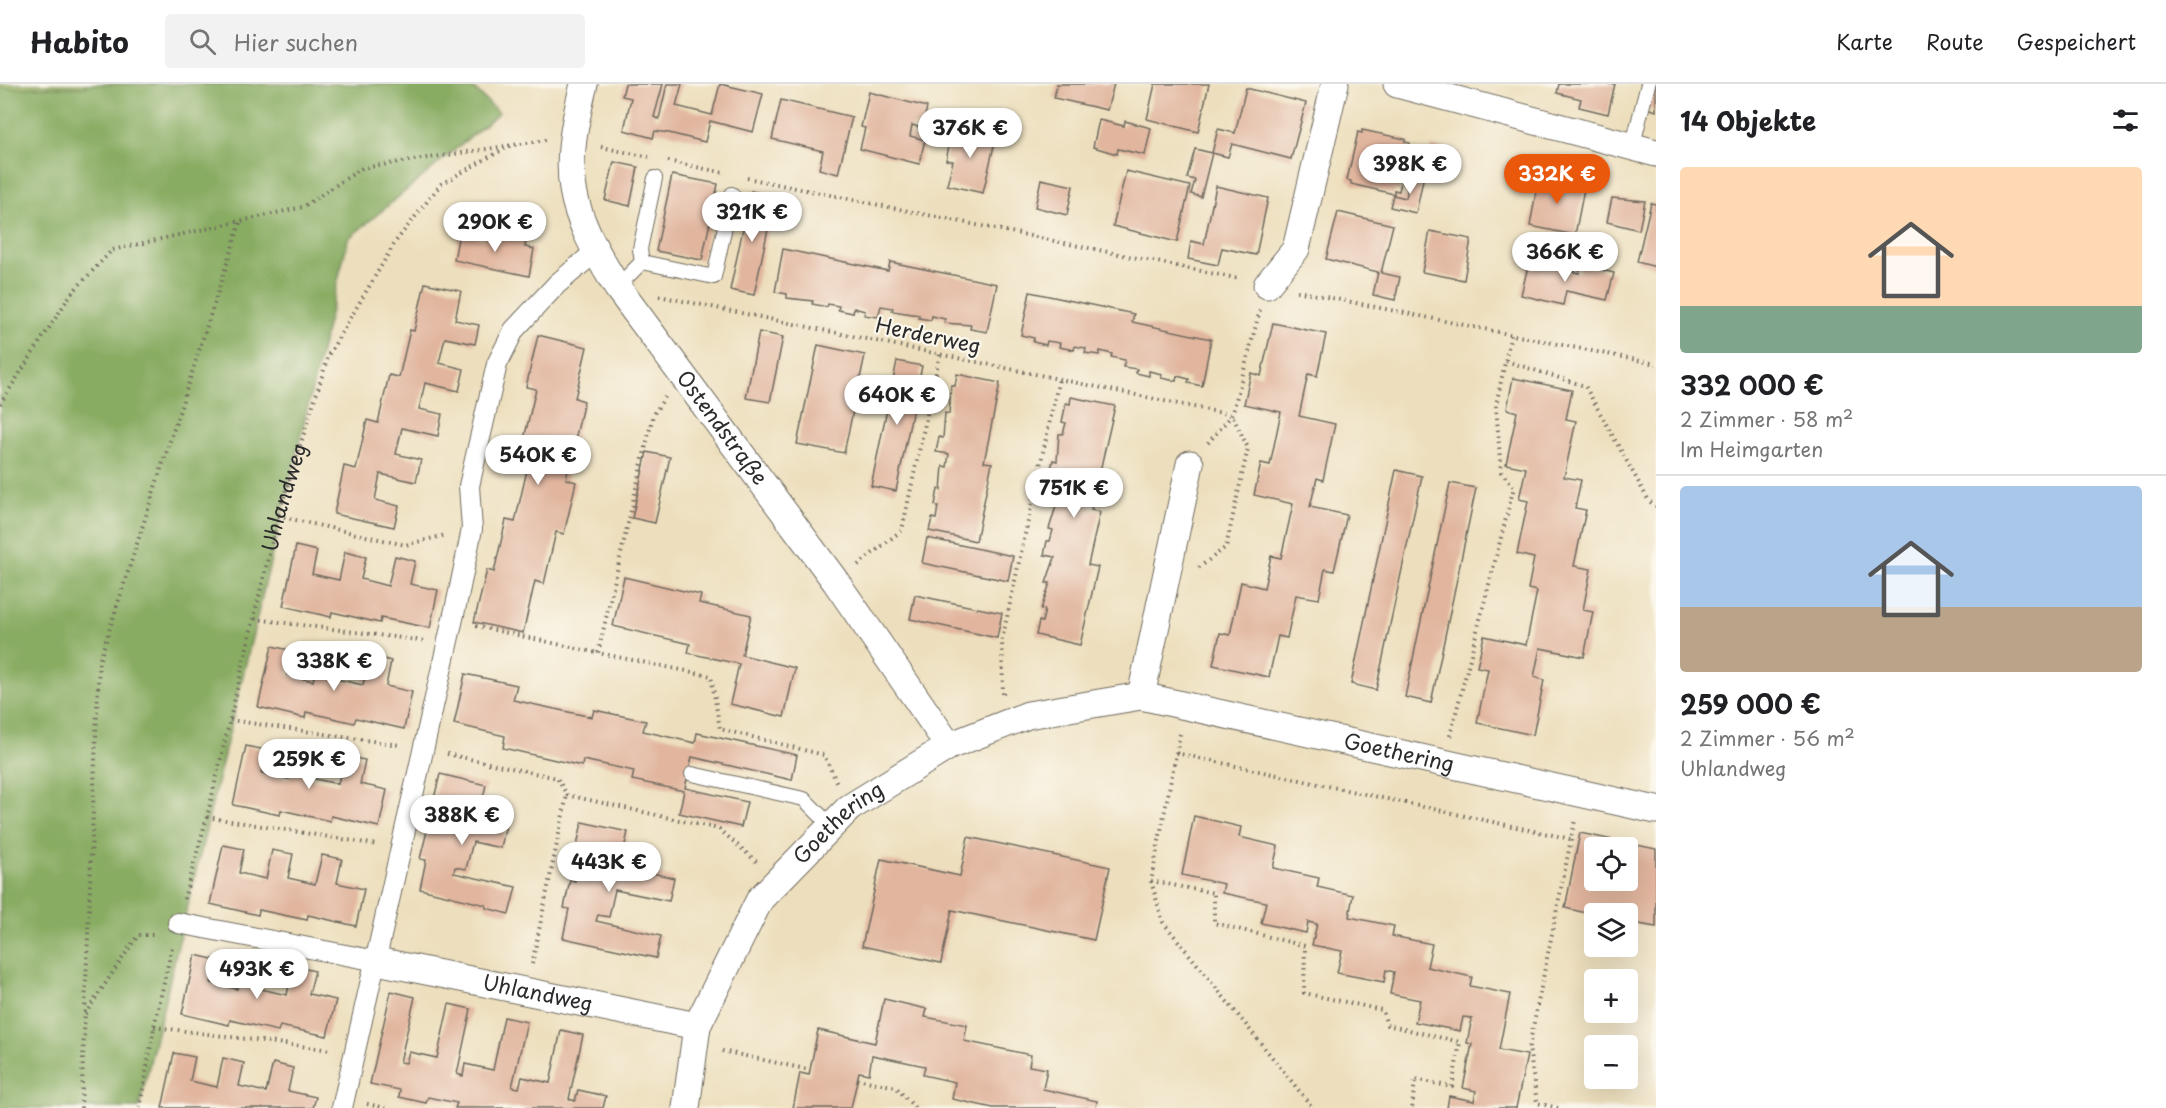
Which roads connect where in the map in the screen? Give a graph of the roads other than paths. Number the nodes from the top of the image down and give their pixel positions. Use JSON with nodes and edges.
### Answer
{"nodes":[{"id":1,"x":584,"y":84,"type":"edge"},
{"id":2,"x":1335,"y":84,"type":"edge"},
{"id":3,"x":1397,"y":84,"type":"edge"},
{"id":4,"x":1648,"y":84,"type":"edge"},
{"id":5,"x":1644,"y":151,"type":"edge"},
{"id":6,"x":655,"y":178,"type":"dead end"},
{"id":7,"x":732,"y":194,"type":"dead end"},
{"id":8,"x":596,"y":252,"type":"junction"},
{"id":9,"x":642,"y":262,"type":"junction"},
{"id":10,"x":1267,"y":285,"type":"road end"},
{"id":11,"x":617,"y":287,"type":"junction"},
{"id":12,"x":1190,"y":464,"type":"road end"},
{"id":13,"x":1142,"y":696,"type":"junction"},
{"id":14,"x":949,"y":746,"type":"junction"},
{"id":15,"x":692,"y":774,"type":"dead end"},
{"id":16,"x":1656,"y":810,"type":"edge"},
{"id":17,"x":840,"y":817,"type":"junction"},
{"id":18,"x":176,"y":929,"type":"road end"},
{"id":19,"x":377,"y":961,"type":"junction"},
{"id":20,"x":694,"y":1036,"type":"junction"},
{"id":21,"x":342,"y":1108,"type":"edge"},
{"id":22,"x":687,"y":1108,"type":"edge"}],
"edges":[{"from":1,"to":8,"type":"street","name":"Ostendstraße"},
{"from":2,"to":10,"type":"street"},
{"from":3,"to":5,"type":"street"},
{"from":4,"to":5,"type":"lane"},
{"from":6,"to":9,"type":"lane"},
{"from":7,"to":9,"type":"lane"},
{"from":8,"to":11,"type":"street","name":"Ostendstraße"},
{"from":8,"to":19,"type":"street"},
{"from":9,"to":11,"type":"lane"},
{"from":11,"to":14,"type":"street","name":"Ostendstraße"},
{"from":12,"to":13,"type":"street"},
{"from":13,"to":14,"type":"street","name":"Goethering"},
{"from":13,"to":16,"type":"street","name":"Goethering"},
{"from":14,"to":17,"type":"street","name":"Goethering"},
{"from":15,"to":17,"type":"lane"},
{"from":17,"to":20,"type":"street","name":"Goethering"},
{"from":18,"to":19,"type":"street","name":"Uhlandweg"},
{"from":19,"to":20,"type":"street","name":"Uhlandweg"},
{"from":19,"to":21,"type":"street"},
{"from":20,"to":22,"type":"street","name":"Goethering"}]}
